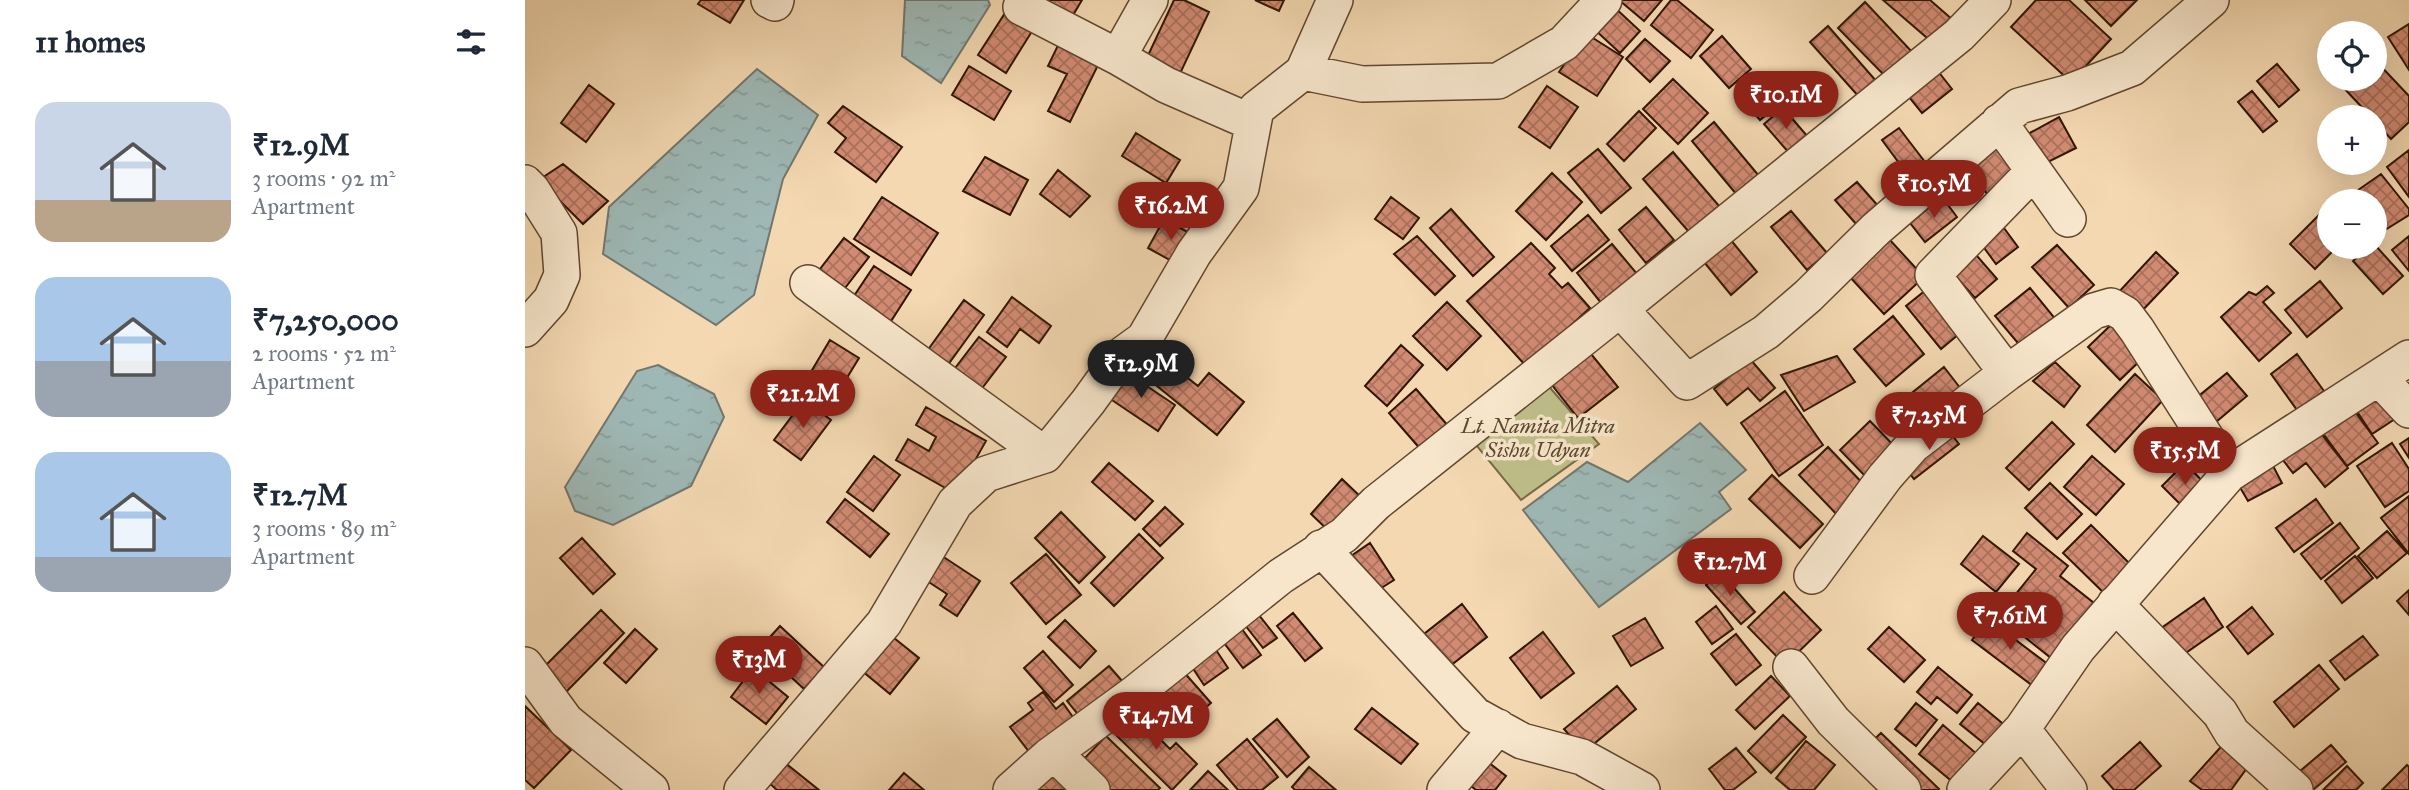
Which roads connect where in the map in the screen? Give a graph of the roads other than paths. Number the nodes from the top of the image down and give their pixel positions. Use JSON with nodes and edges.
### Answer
{"nodes":[{"id":1,"x":769,"y":0,"type":"edge"},
{"id":2,"x":776,"y":0,"type":"edge"},
{"id":3,"x":1150,"y":0,"type":"edge"},
{"id":4,"x":1335,"y":0,"type":"edge"},
{"id":5,"x":1604,"y":0,"type":"edge"},
{"id":6,"x":1993,"y":0,"type":"edge"},
{"id":7,"x":2211,"y":0,"type":"edge"},
{"id":8,"x":1021,"y":7,"type":"dead end"},
{"id":9,"x":1118,"y":57,"type":"junction"},
{"id":10,"x":1303,"y":72,"type":"junction"},
{"id":11,"x":1999,"y":122,"type":"junction"},
{"id":12,"x":1253,"y":123,"type":"junction"},
{"id":13,"x":2034,"y":171,"type":"junction"},
{"id":14,"x":525,"y":183,"type":"edge"},
{"id":15,"x":2068,"y":219,"type":"dead end"},
{"id":16,"x":807,"y":283,"type":"dead end"},
{"id":17,"x":1620,"y":309,"type":"junction"},
{"id":18,"x":525,"y":329,"type":"edge"},
{"id":19,"x":2409,"y":358,"type":"edge"},
{"id":20,"x":2007,"y":373,"type":"junction"},
{"id":21,"x":2380,"y":379,"type":"junction"},
{"id":22,"x":2409,"y":410,"type":"edge"},
{"id":23,"x":1045,"y":455,"type":"junction"},
{"id":24,"x":2229,"y":474,"type":"junction"},
{"id":25,"x":1321,"y":548,"type":"junction"},
{"id":26,"x":1812,"y":576,"type":"dead end"},
{"id":27,"x":2116,"y":604,"type":"junction"},
{"id":28,"x":525,"y":665,"type":"edge"},
{"id":29,"x":1791,"y":667,"type":"dead end"},
{"id":30,"x":1498,"y":727,"type":"junction"},
{"id":31,"x":2022,"y":729,"type":"junction"},
{"id":32,"x":1054,"y":753,"type":"junction"},
{"id":33,"x":651,"y":790,"type":"edge"},
{"id":34,"x":743,"y":790,"type":"edge"},
{"id":35,"x":1011,"y":790,"type":"edge"},
{"id":36,"x":1092,"y":790,"type":"edge"},
{"id":37,"x":1445,"y":790,"type":"edge"},
{"id":38,"x":1642,"y":790,"type":"edge"},
{"id":39,"x":1903,"y":790,"type":"edge"},
{"id":40,"x":1965,"y":790,"type":"edge"},
{"id":41,"x":2069,"y":790,"type":"edge"},
{"id":42,"x":2295,"y":790,"type":"edge"}],
"edges":[{"from":1,"to":2,"type":"street"},
{"from":3,"to":9,"type":"street"},
{"from":4,"to":10,"type":"street"},
{"from":5,"to":10,"type":"street"},
{"from":6,"to":17,"type":"street"},
{"from":7,"to":11,"type":"street"},
{"from":8,"to":9,"type":"street"},
{"from":9,"to":12,"type":"street"},
{"from":10,"to":12,"type":"street"},
{"from":11,"to":13,"type":"street"},
{"from":11,"to":17,"type":"street"},
{"from":12,"to":23,"type":"street"},
{"from":13,"to":15,"type":"street"},
{"from":13,"to":20,"type":"street"},
{"from":14,"to":18,"type":"street"},
{"from":16,"to":23,"type":"street"},
{"from":17,"to":25,"type":"street"},
{"from":19,"to":21,"type":"street"},
{"from":20,"to":24,"type":"street"},
{"from":20,"to":26,"type":"street"},
{"from":21,"to":22,"type":"street"},
{"from":21,"to":24,"type":"street"},
{"from":23,"to":34,"type":"street"},
{"from":24,"to":27,"type":"street"},
{"from":25,"to":30,"type":"street"},
{"from":25,"to":32,"type":"street"},
{"from":27,"to":31,"type":"street"},
{"from":27,"to":42,"type":"street"},
{"from":28,"to":33,"type":"street"},
{"from":29,"to":39,"type":"street"},
{"from":30,"to":37,"type":"street"},
{"from":30,"to":38,"type":"street"},
{"from":31,"to":40,"type":"street"},
{"from":31,"to":41,"type":"street"},
{"from":32,"to":35,"type":"street"},
{"from":32,"to":36,"type":"street"}]}
